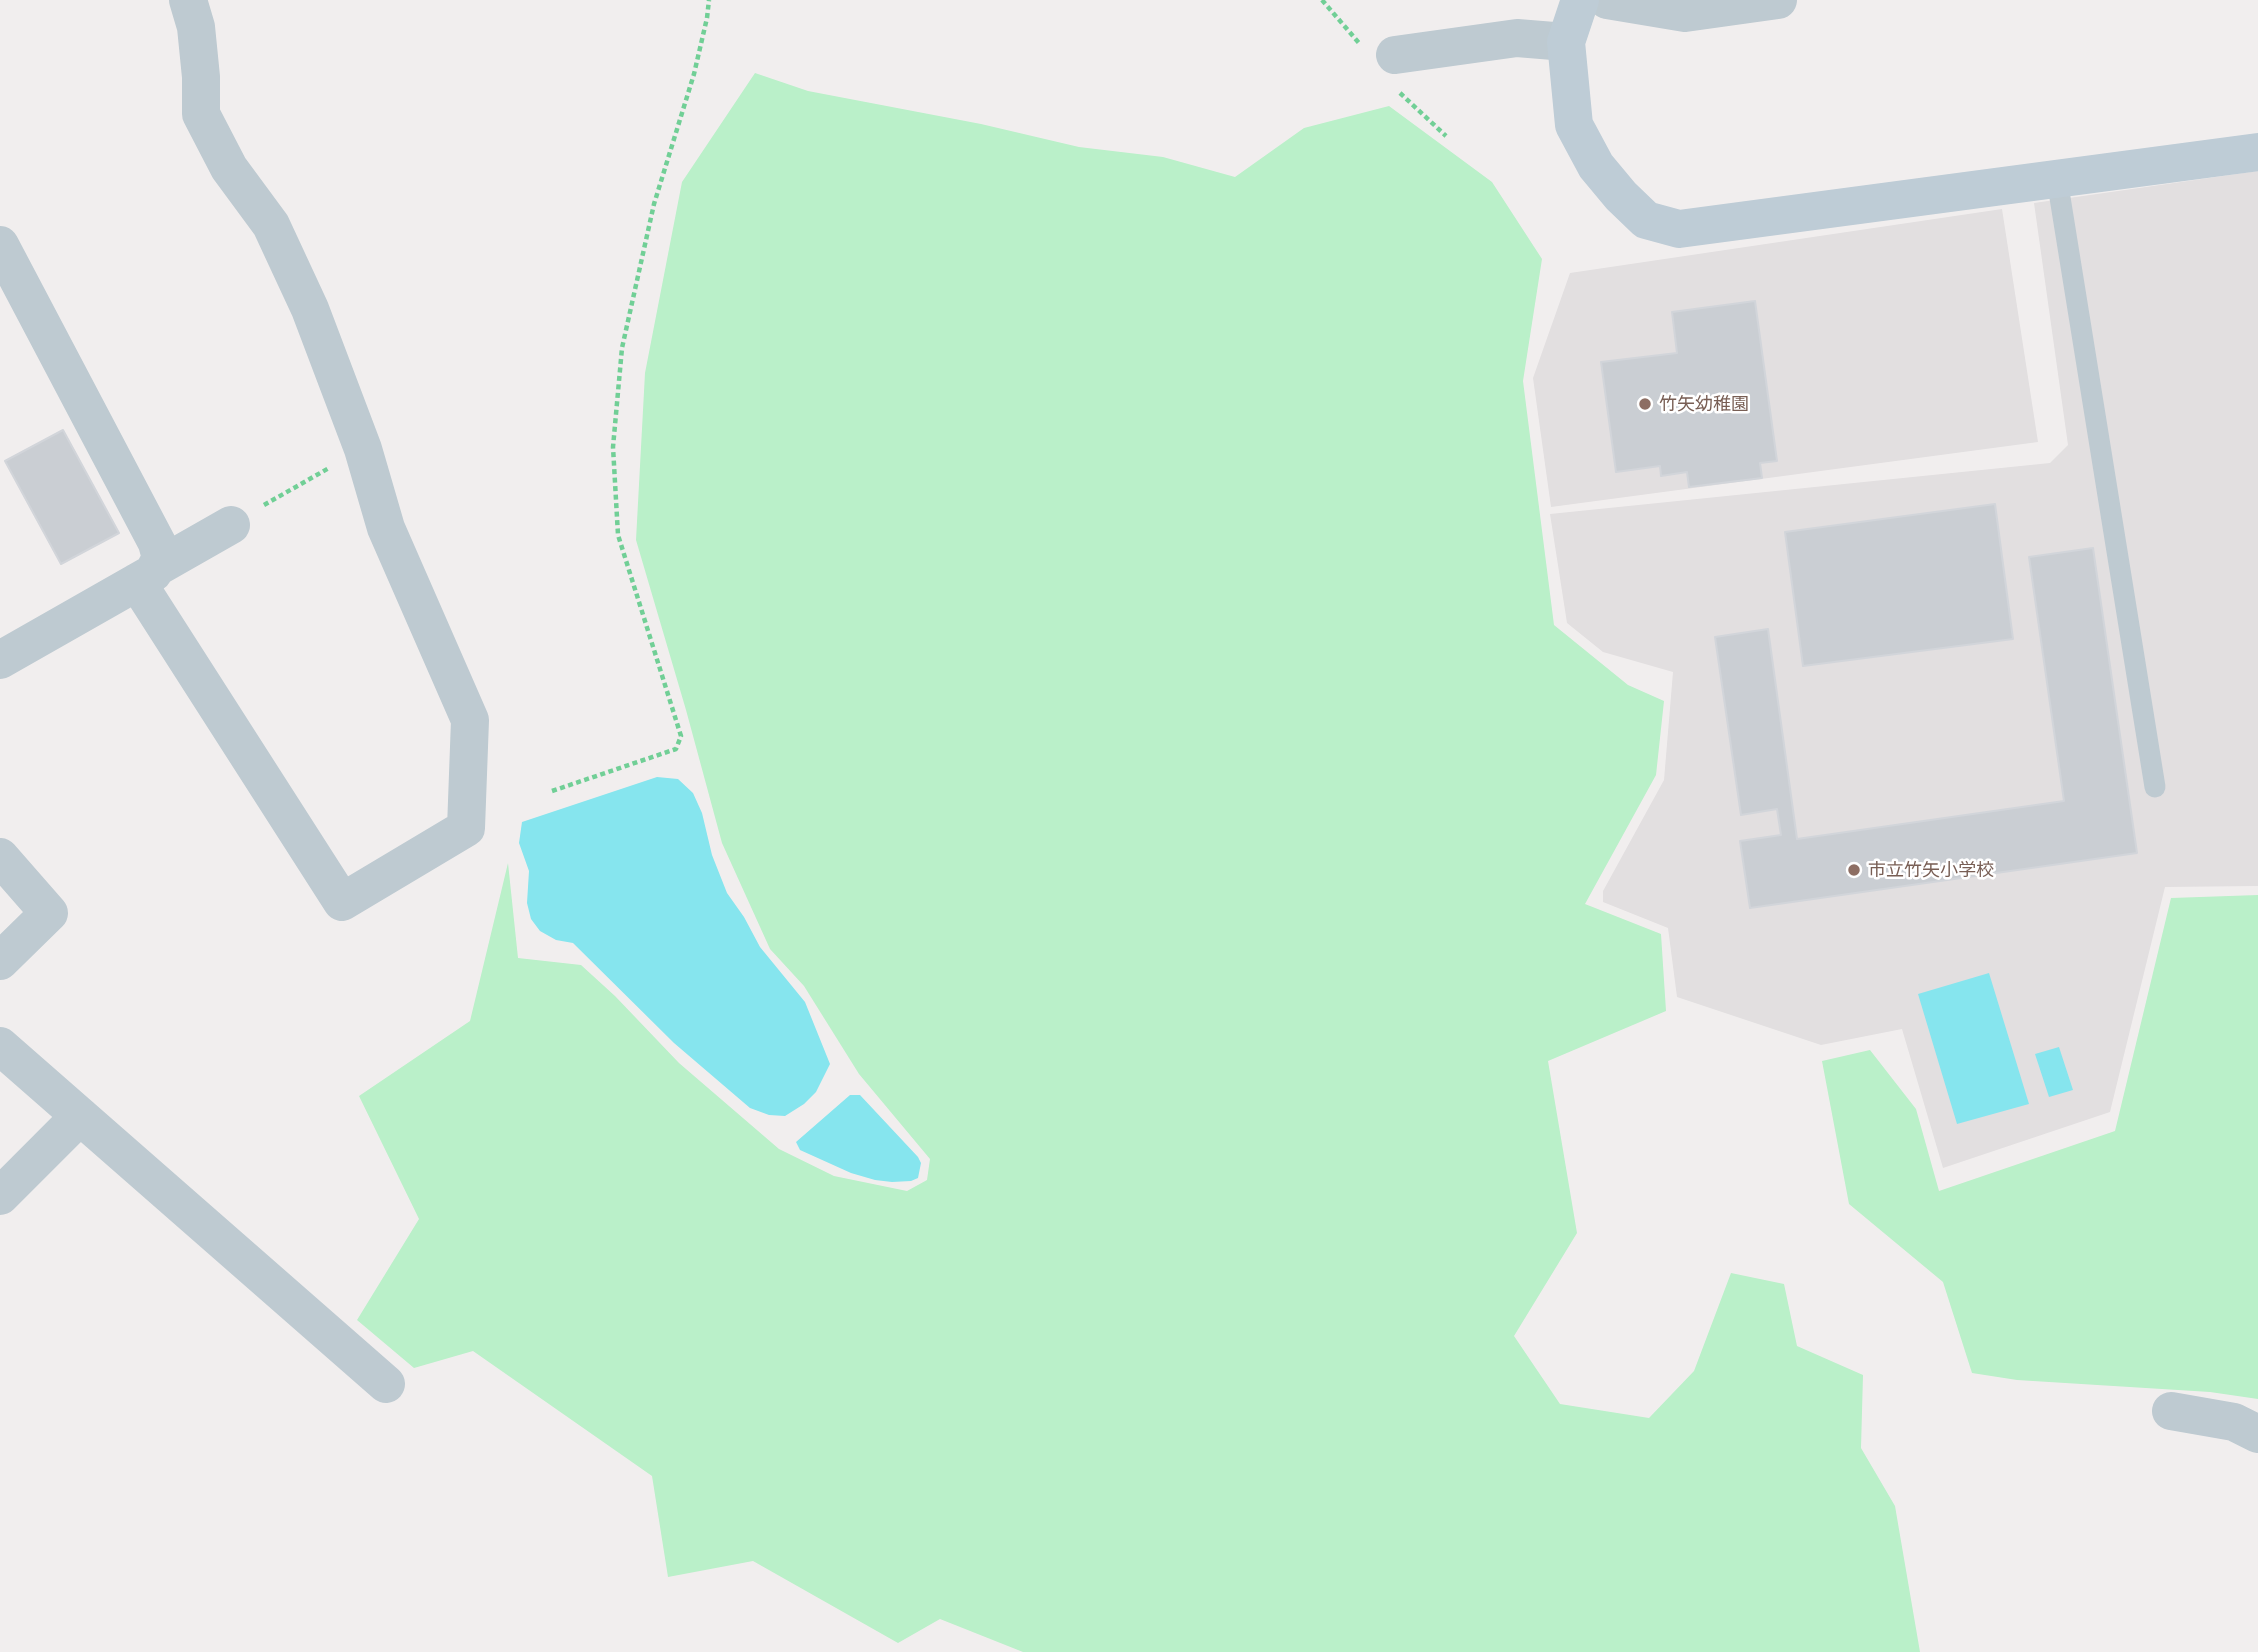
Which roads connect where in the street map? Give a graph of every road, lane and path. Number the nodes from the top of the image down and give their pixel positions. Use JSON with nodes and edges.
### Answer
{"nodes":[{"id":1,"x":188,"y":0,"type":"edge"},
{"id":2,"x":709,"y":0,"type":"edge"},
{"id":3,"x":1580,"y":0,"type":"edge"},
{"id":4,"x":1607,"y":0,"type":"edge"},
{"id":5,"x":1778,"y":0,"type":"edge"},
{"id":6,"x":1566,"y":43,"type":"junction"},
{"id":7,"x":1395,"y":55,"type":"dead end"},
{"id":8,"x":2258,"y":152,"type":"edge"},
{"id":9,"x":2057,"y":179,"type":"junction"},
{"id":10,"x":0,"y":245,"type":"edge"},
{"id":11,"x":312,"y":477,"type":"dead end"},
{"id":12,"x":231,"y":525,"type":"joint"},
{"id":13,"x":148,"y":574,"type":"junction"},
{"id":14,"x":0,"y":660,"type":"edge"},
{"id":15,"x":2155,"y":788,"type":"dead end"},
{"id":16,"x":552,"y":791,"type":"dead end"},
{"id":17,"x":0,"y":857,"type":"edge"},
{"id":18,"x":0,"y":961,"type":"edge"},
{"id":19,"x":0,"y":1046,"type":"edge"},
{"id":20,"x":80,"y":1116,"type":"junction"},
{"id":21,"x":0,"y":1196,"type":"edge"},
{"id":22,"x":386,"y":1384,"type":"dead end"},
{"id":23,"x":2171,"y":1411,"type":"dead end"},
{"id":24,"x":2258,"y":1434,"type":"edge"}],
"edges":[{"from":1,"to":13,"type":"street"},
{"from":2,"to":16,"type":"path"},
{"from":3,"to":6,"type":"street"},
{"from":4,"to":5,"type":"street"},
{"from":6,"to":7,"type":"street"},
{"from":6,"to":9,"type":"street"},
{"from":8,"to":9,"type":"street"},
{"from":9,"to":15,"type":"lane"},
{"from":10,"to":13,"type":"street"},
{"from":11,"to":12,"type":"path"},
{"from":12,"to":13,"type":"street"},
{"from":13,"to":14,"type":"street"},
{"from":17,"to":18,"type":"street"},
{"from":19,"to":20,"type":"street"},
{"from":20,"to":21,"type":"street"},
{"from":20,"to":22,"type":"street"},
{"from":23,"to":24,"type":"street"}]}
